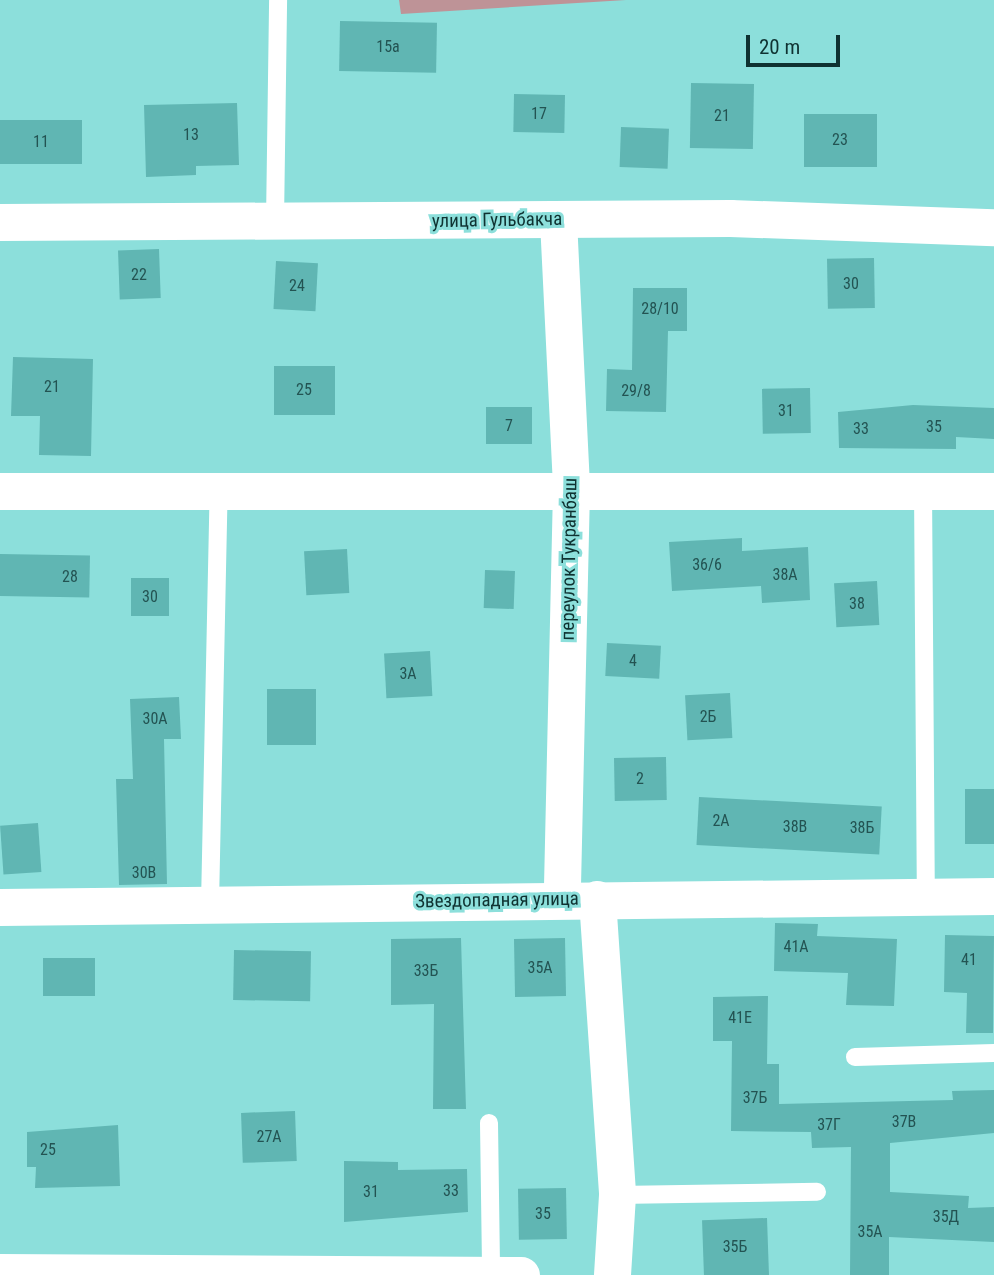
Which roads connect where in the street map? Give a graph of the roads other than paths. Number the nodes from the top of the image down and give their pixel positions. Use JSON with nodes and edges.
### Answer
{"nodes":[{"id":1,"x":278,"y":0,"type":"edge"},
{"id":2,"x":558,"y":219,"type":"junction"},
{"id":3,"x":0,"y":222,"type":"edge"},
{"id":4,"x":275,"y":222,"type":"junction"},
{"id":5,"x":994,"y":227,"type":"edge"},
{"id":6,"x":923,"y":487,"type":"junction"},
{"id":7,"x":571,"y":489,"type":"junction"},
{"id":8,"x":219,"y":490,"type":"junction"},
{"id":9,"x":0,"y":491,"type":"edge"},
{"id":10,"x":994,"y":491,"type":"edge"},
{"id":11,"x":926,"y":896,"type":"junction"},
{"id":12,"x":994,"y":896,"type":"edge"},
{"id":13,"x":562,"y":899,"type":"junction"},
{"id":14,"x":597,"y":899,"type":"junction"},
{"id":15,"x":210,"y":904,"type":"junction"},
{"id":16,"x":0,"y":907,"type":"edge"},
{"id":17,"x":994,"y":1052,"type":"edge"},
{"id":18,"x":855,"y":1057,"type":"dead end"},
{"id":19,"x":489,"y":1123,"type":"dead end"},
{"id":20,"x":817,"y":1192,"type":"dead end"},
{"id":21,"x":617,"y":1195,"type":"junction"},
{"id":22,"x":0,"y":1272,"type":"edge"},
{"id":23,"x":506,"y":1273,"type":"edge"},
{"id":24,"x":612,"y":1275,"type":"edge"}],
"edges":[{"from":1,"to":4,"type":"lane"},
{"from":2,"to":4,"type":"street","name":"улица Гульбакча"},
{"from":2,"to":5,"type":"street","name":"улица Гульбакча"},
{"from":2,"to":7,"type":"street","name":"переулок Тукранбаш"},
{"from":3,"to":4,"type":"street","name":"улица Гульбакча"},
{"from":6,"to":7,"type":"street"},
{"from":6,"to":10,"type":"street"},
{"from":6,"to":11,"type":"lane"},
{"from":7,"to":8,"type":"street"},
{"from":7,"to":13,"type":"street","name":"переулок Тукранбаш"},
{"from":8,"to":9,"type":"street"},
{"from":8,"to":15,"type":"lane"},
{"from":11,"to":12,"type":"street","name":"Звездопадная улица"},
{"from":11,"to":14,"type":"street","name":"Звездопадная улица"},
{"from":13,"to":14,"type":"street","name":"Звездопадная улица"},
{"from":13,"to":15,"type":"street","name":"Звездопадная улица"},
{"from":14,"to":21,"type":"street"},
{"from":15,"to":16,"type":"street","name":"Звездопадная улица"},
{"from":17,"to":18,"type":"lane"},
{"from":19,"to":23,"type":"lane"},
{"from":20,"to":21,"type":"lane"},
{"from":21,"to":24,"type":"street"},
{"from":22,"to":23,"type":"street"}]}
